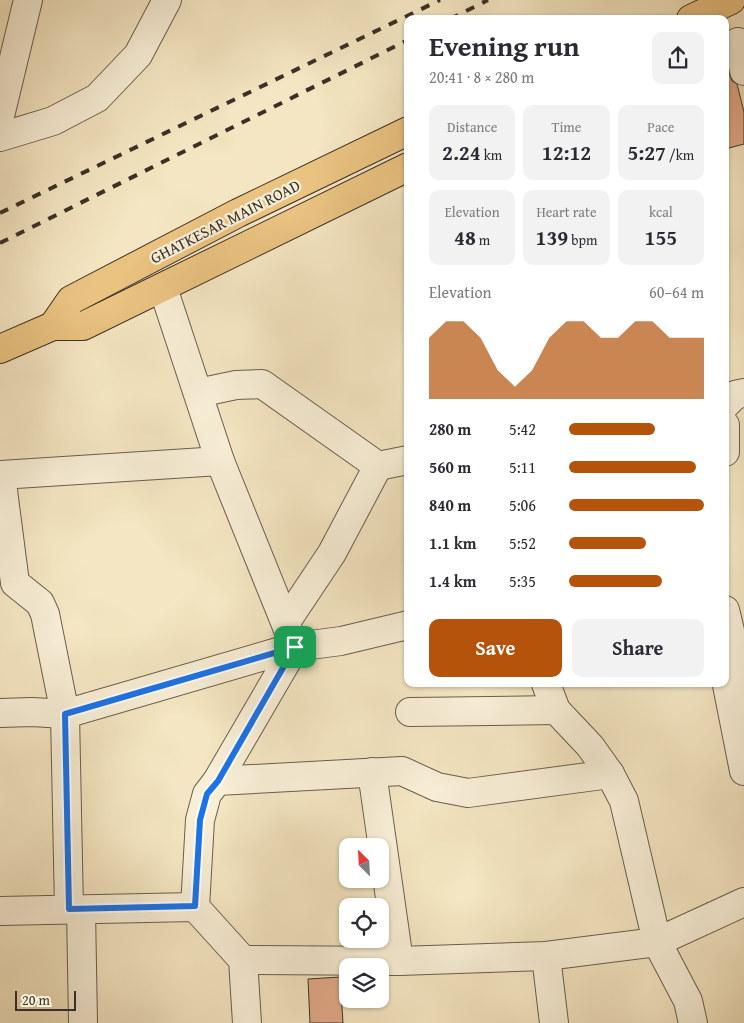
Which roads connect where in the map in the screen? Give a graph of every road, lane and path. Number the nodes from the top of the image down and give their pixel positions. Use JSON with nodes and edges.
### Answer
{"nodes":[{"id":1,"x":28,"y":0,"type":"edge"},
{"id":2,"x":167,"y":0,"type":"edge"},
{"id":3,"x":730,"y":0,"type":"edge"},
{"id":4,"x":699,"y":15,"type":"edge"},
{"id":5,"x":736,"y":43,"type":"edge"},
{"id":6,"x":744,"y":71,"type":"edge"},
{"id":7,"x":2,"y":103,"type":"edge"},
{"id":8,"x":404,"y":133,"type":"edge"},
{"id":9,"x":0,"y":137,"type":"edge"},
{"id":10,"x":404,"y":169,"type":"edge"},
{"id":11,"x":163,"y":288,"type":"junction"},
{"id":12,"x":53,"y":326,"type":"junction"},
{"id":13,"x":1,"y":344,"type":"edge"},
{"id":14,"x":198,"y":392,"type":"junction"},
{"id":15,"x":744,"y":393,"type":"edge"},
{"id":16,"x":729,"y":401,"type":"edge"},
{"id":17,"x":220,"y":461,"type":"junction"},
{"id":18,"x":404,"y":461,"type":"edge"},
{"id":19,"x":378,"y":466,"type":"junction"},
{"id":20,"x":0,"y":475,"type":"edge"},
{"id":21,"x":404,"y":627,"type":"edge"},
{"id":22,"x":729,"y":627,"type":"edge"},
{"id":23,"x":291,"y":634,"type":"junction"},
{"id":24,"x":547,"y":687,"type":"edge"},
{"id":25,"x":727,"y":687,"type":"edge"},
{"id":26,"x":744,"y":689,"type":"edge"},
{"id":27,"x":556,"y":710,"type":"junction"},
{"id":28,"x":410,"y":712,"type":"dead end"},
{"id":29,"x":0,"y":713,"type":"edge"},
{"id":30,"x":65,"y":714,"type":"junction"},
{"id":31,"x":744,"y":771,"type":"edge"},
{"id":32,"x":372,"y":772,"type":"junction"},
{"id":33,"x":610,"y":774,"type":"junction"},
{"id":34,"x":218,"y":781,"type":"junction"},
{"id":35,"x":744,"y":902,"type":"edge"},
{"id":36,"x":195,"y":906,"type":"junction"},
{"id":37,"x":75,"y":909,"type":"junction"},
{"id":38,"x":0,"y":911,"type":"edge"},
{"id":39,"x":657,"y":942,"type":"junction"},
{"id":40,"x":546,"y":956,"type":"junction"},
{"id":41,"x":243,"y":960,"type":"junction"},
{"id":42,"x":399,"y":961,"type":"junction"},
{"id":43,"x":83,"y":1023,"type":"edge"},
{"id":44,"x":248,"y":1023,"type":"edge"},
{"id":45,"x":554,"y":1023,"type":"edge"},
{"id":46,"x":693,"y":1023,"type":"edge"}],
"edges":[{"from":1,"to":7,"type":"street"},
{"from":2,"to":9,"type":"street"},
{"from":3,"to":4,"type":"main road"},
{"from":5,"to":6,"type":"street"},
{"from":8,"to":12,"type":"main road","name":"GHATKESAR MAIN ROAD"},
{"from":10,"to":11,"type":"main road","name":"GHATKESAR MAIN ROAD"},
{"from":11,"to":12,"type":"main road","name":"GHATKESAR MAIN ROAD"},
{"from":11,"to":14,"type":"street"},
{"from":12,"to":13,"type":"main road","name":"GHATKESAR MAIN ROAD"},
{"from":14,"to":17,"type":"street"},
{"from":14,"to":19,"type":"street"},
{"from":15,"to":16,"type":"street"},
{"from":17,"to":20,"type":"street"},
{"from":17,"to":23,"type":"street"},
{"from":18,"to":19,"type":"street"},
{"from":19,"to":23,"type":"street"},
{"from":20,"to":30,"type":"street"},
{"from":21,"to":23,"type":"street"},
{"from":22,"to":26,"type":"street"},
{"from":23,"to":30,"type":"street"},
{"from":23,"to":34,"type":"street"},
{"from":24,"to":27,"type":"street"},
{"from":25,"to":31,"type":"street"},
{"from":27,"to":28,"type":"street"},
{"from":27,"to":33,"type":"street"},
{"from":29,"to":30,"type":"street"},
{"from":30,"to":37,"type":"street"},
{"from":32,"to":33,"type":"street"},
{"from":32,"to":34,"type":"street"},
{"from":32,"to":42,"type":"street"},
{"from":33,"to":39,"type":"street"},
{"from":34,"to":36,"type":"street"},
{"from":35,"to":39,"type":"street"},
{"from":36,"to":37,"type":"street"},
{"from":36,"to":41,"type":"street"},
{"from":37,"to":38,"type":"street"},
{"from":37,"to":43,"type":"street"},
{"from":39,"to":40,"type":"street"},
{"from":39,"to":46,"type":"street"},
{"from":40,"to":42,"type":"street"},
{"from":40,"to":45,"type":"street"},
{"from":41,"to":42,"type":"street"},
{"from":41,"to":44,"type":"street"}]}
